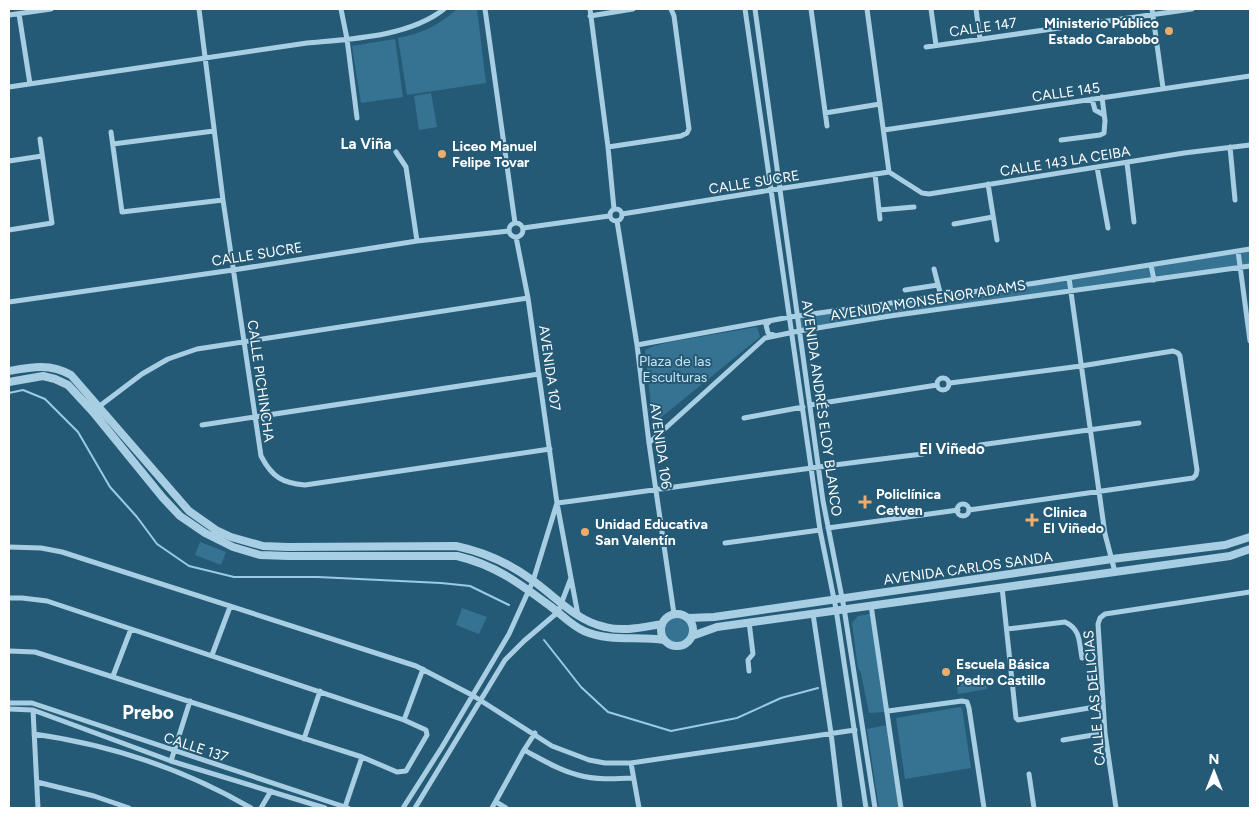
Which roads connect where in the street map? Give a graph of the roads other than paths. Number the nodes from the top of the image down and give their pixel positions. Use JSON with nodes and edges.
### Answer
{"nodes":[{"id":1,"x":51,"y":9,"type":"edge"},
{"id":2,"x":199,"y":9,"type":"edge"},
{"id":3,"x":341,"y":9,"type":"edge"},
{"id":4,"x":444,"y":9,"type":"edge"},
{"id":5,"x":485,"y":9,"type":"edge"},
{"id":6,"x":590,"y":9,"type":"edge"},
{"id":7,"x":633,"y":9,"type":"edge"},
{"id":8,"x":671,"y":9,"type":"edge"},
{"id":9,"x":746,"y":9,"type":"edge"},
{"id":10,"x":755,"y":9,"type":"edge"},
{"id":11,"x":811,"y":9,"type":"edge"},
{"id":12,"x":867,"y":9,"type":"edge"},
{"id":13,"x":931,"y":9,"type":"edge"},
{"id":14,"x":976,"y":9,"type":"edge"},
{"id":15,"x":1192,"y":9,"type":"edge"},
{"id":16,"x":1152,"y":11,"type":"edge"},
{"id":17,"x":19,"y":14,"type":"junction"},
{"id":18,"x":9,"y":15,"type":"edge"},
{"id":19,"x":590,"y":16,"type":"junction"},
{"id":20,"x":347,"y":39,"type":"junction"},
{"id":21,"x":980,"y":39,"type":"junction"},
{"id":22,"x":936,"y":45,"type":"junction"},
{"id":23,"x":926,"y":47,"type":"dead end"},
{"id":24,"x":205,"y":60,"type":"junction"},
{"id":25,"x":1250,"y":76,"type":"edge"},
{"id":26,"x":30,"y":84,"type":"junction"},
{"id":27,"x":9,"y":88,"type":"edge"},
{"id":28,"x":1163,"y":88,"type":"junction"},
{"id":29,"x":1102,"y":97,"type":"junction"},
{"id":30,"x":1092,"y":99,"type":"junction"},
{"id":31,"x":880,"y":104,"type":"junction"},
{"id":32,"x":825,"y":113,"type":"junction"},
{"id":33,"x":1104,"y":115,"type":"junction"},
{"id":34,"x":357,"y":118,"type":"dead end"},
{"id":35,"x":827,"y":126,"type":"dead end"},
{"id":36,"x":884,"y":130,"type":"junction"},
{"id":37,"x":214,"y":131,"type":"junction"},
{"id":38,"x":111,"y":132,"type":"dead end"},
{"id":39,"x":40,"y":139,"type":"dead end"},
{"id":40,"x":1061,"y":140,"type":"dead end"},
{"id":41,"x":113,"y":144,"type":"junction"},
{"id":42,"x":1250,"y":144,"type":"edge"},
{"id":43,"x":608,"y":147,"type":"junction"},
{"id":44,"x":1230,"y":147,"type":"junction"},
{"id":45,"x":396,"y":152,"type":"dead end"},
{"id":46,"x":42,"y":156,"type":"junction"},
{"id":47,"x":9,"y":161,"type":"edge"},
{"id":48,"x":1126,"y":162,"type":"junction"},
{"id":49,"x":1098,"y":167,"type":"junction"},
{"id":50,"x":889,"y":172,"type":"junction"},
{"id":51,"x":875,"y":174,"type":"junction"},
{"id":52,"x":988,"y":184,"type":"junction"},
{"id":53,"x":781,"y":189,"type":"junction"},
{"id":54,"x":772,"y":190,"type":"junction"},
{"id":55,"x":223,"y":200,"type":"junction"},
{"id":56,"x":1236,"y":200,"type":"dead end"},
{"id":57,"x":914,"y":207,"type":"dead end"},
{"id":58,"x":614,"y":209,"type":"junction"},
{"id":59,"x":879,"y":210,"type":"junction"},
{"id":60,"x":622,"y":214,"type":"junction"},
{"id":61,"x":609,"y":216,"type":"junction"},
{"id":62,"x":993,"y":217,"type":"junction"},
{"id":63,"x":880,"y":219,"type":"dead end"},
{"id":64,"x":617,"y":221,"type":"junction"},
{"id":65,"x":515,"y":222,"type":"junction"},
{"id":66,"x":1134,"y":222,"type":"dead end"},
{"id":67,"x":954,"y":224,"type":"dead end"},
{"id":68,"x":523,"y":228,"type":"junction"},
{"id":69,"x":1108,"y":228,"type":"dead end"},
{"id":70,"x":9,"y":230,"type":"edge"},
{"id":71,"x":509,"y":231,"type":"junction"},
{"id":72,"x":516,"y":237,"type":"junction"},
{"id":73,"x":997,"y":240,"type":"dead end"},
{"id":74,"x":417,"y":241,"type":"junction"},
{"id":75,"x":1250,"y":249,"type":"edge"},
{"id":76,"x":1238,"y":251,"type":"junction"},
{"id":77,"x":1151,"y":264,"type":"junction"},
{"id":78,"x":1250,"y":266,"type":"edge"},
{"id":79,"x":934,"y":269,"type":"dead end"},
{"id":80,"x":1240,"y":269,"type":"junction"},
{"id":81,"x":234,"y":270,"type":"junction"},
{"id":82,"x":1069,"y":278,"type":"junction"},
{"id":83,"x":1154,"y":280,"type":"junction"},
{"id":84,"x":938,"y":285,"type":"junction"},
{"id":85,"x":905,"y":290,"type":"dead end"},
{"id":86,"x":1071,"y":291,"type":"junction"},
{"id":87,"x":941,"y":296,"type":"junction"},
{"id":88,"x":528,"y":298,"type":"junction"},
{"id":89,"x":9,"y":302,"type":"edge"},
{"id":90,"x":797,"y":316,"type":"junction"},
{"id":91,"x":790,"y":317,"type":"junction"},
{"id":92,"x":770,"y":321,"type":"junction"},
{"id":93,"x":799,"y":331,"type":"junction"},
{"id":94,"x":792,"y":332,"type":"junction"},
{"id":95,"x":775,"y":335,"type":"junction"},
{"id":96,"x":244,"y":341,"type":"junction"},
{"id":97,"x":1250,"y":341,"type":"edge"},
{"id":98,"x":637,"y":346,"type":"junction"},
{"id":99,"x":1081,"y":366,"type":"junction"},
{"id":100,"x":9,"y":371,"type":"edge"},
{"id":101,"x":539,"y":374,"type":"junction"},
{"id":102,"x":9,"y":382,"type":"edge"},
{"id":103,"x":950,"y":383,"type":"junction"},
{"id":104,"x":937,"y":384,"type":"junction"},
{"id":105,"x":810,"y":405,"type":"junction"},
{"id":106,"x":803,"y":407,"type":"junction"},
{"id":107,"x":95,"y":410,"type":"junction"},
{"id":108,"x":255,"y":416,"type":"junction"},
{"id":109,"x":744,"y":418,"type":"dead end"},
{"id":110,"x":1138,"y":423,"type":"dead end"},
{"id":111,"x":202,"y":425,"type":"dead end"},
{"id":112,"x":1090,"y":428,"type":"junction"},
{"id":113,"x":649,"y":443,"type":"junction"},
{"id":114,"x":980,"y":445,"type":"dead end"},
{"id":115,"x":550,"y":449,"type":"junction"},
{"id":116,"x":923,"y":454,"type":"dead end"},
{"id":117,"x":819,"y":466,"type":"junction"},
{"id":118,"x":812,"y":467,"type":"junction"},
{"id":119,"x":656,"y":490,"type":"junction"},
{"id":120,"x":170,"y":491,"type":"junction"},
{"id":121,"x":1100,"y":491,"type":"junction"},
{"id":122,"x":163,"y":498,"type":"junction"},
{"id":123,"x":557,"y":503,"type":"junction"},
{"id":124,"x":828,"y":528,"type":"junction"},
{"id":125,"x":820,"y":530,"type":"junction"},
{"id":126,"x":1250,"y":537,"type":"edge"},
{"id":127,"x":725,"y":542,"type":"dead end"},
{"id":128,"x":431,"y":546,"type":"junction"},
{"id":129,"x":9,"y":547,"type":"edge"},
{"id":130,"x":1250,"y":550,"type":"edge"},
{"id":131,"x":431,"y":555,"type":"junction"},
{"id":132,"x":1112,"y":559,"type":"junction"},
{"id":133,"x":1115,"y":572,"type":"junction"},
{"id":134,"x":570,"y":578,"type":"junction"},
{"id":135,"x":533,"y":581,"type":"junction"},
{"id":136,"x":1002,"y":587,"type":"junction"},
{"id":137,"x":529,"y":590,"type":"junction"},
{"id":138,"x":1250,"y":592,"type":"edge"},
{"id":139,"x":9,"y":598,"type":"edge"},
{"id":140,"x":838,"y":600,"type":"junction"},
{"id":141,"x":560,"y":602,"type":"junction"},
{"id":142,"x":871,"y":605,"type":"junction"},
{"id":143,"x":230,"y":607,"type":"junction"},
{"id":144,"x":840,"y":609,"type":"junction"},
{"id":145,"x":558,"y":612,"type":"junction"},
{"id":146,"x":674,"y":614,"type":"junction"},
{"id":147,"x":813,"y":614,"type":"junction"},
{"id":148,"x":578,"y":615,"type":"junction"},
{"id":149,"x":688,"y":618,"type":"junction"},
{"id":150,"x":749,"y":622,"type":"junction"},
{"id":151,"x":662,"y":624,"type":"junction"},
{"id":152,"x":131,"y":629,"type":"junction"},
{"id":153,"x":1007,"y":629,"type":"junction"},
{"id":154,"x":692,"y":636,"type":"junction"},
{"id":155,"x":664,"y":640,"type":"junction"},
{"id":156,"x":9,"y":651,"type":"edge"},
{"id":157,"x":212,"y":655,"type":"junction"},
{"id":158,"x":1082,"y":658,"type":"dead end"},
{"id":159,"x":423,"y":669,"type":"junction"},
{"id":160,"x":748,"y":671,"type":"dead end"},
{"id":161,"x":113,"y":676,"type":"junction"},
{"id":162,"x":320,"y":691,"type":"junction"},
{"id":163,"x":472,"y":696,"type":"junction"},
{"id":164,"x":190,"y":701,"type":"junction"},
{"id":165,"x":480,"y":701,"type":"junction"},
{"id":166,"x":9,"y":703,"type":"edge"},
{"id":167,"x":1095,"y":707,"type":"dead end"},
{"id":168,"x":9,"y":709,"type":"edge"},
{"id":169,"x":33,"y":710,"type":"junction"},
{"id":170,"x":888,"y":711,"type":"junction"},
{"id":171,"x":404,"y":720,"type":"junction"},
{"id":172,"x":854,"y":730,"type":"junction"},
{"id":173,"x":535,"y":733,"type":"junction"},
{"id":174,"x":831,"y":733,"type":"junction"},
{"id":175,"x":1105,"y":733,"type":"junction"},
{"id":176,"x":34,"y":734,"type":"junction"},
{"id":177,"x":304,"y":739,"type":"junction"},
{"id":178,"x":1063,"y":740,"type":"dead end"},
{"id":179,"x":524,"y":750,"type":"junction"},
{"id":180,"x":174,"y":752,"type":"junction"},
{"id":181,"x":362,"y":758,"type":"junction"},
{"id":182,"x":171,"y":761,"type":"junction"},
{"id":183,"x":631,"y":763,"type":"junction"},
{"id":184,"x":1029,"y":774,"type":"dead end"},
{"id":185,"x":633,"y":778,"type":"junction"},
{"id":186,"x":37,"y":782,"type":"junction"},
{"id":187,"x":271,"y":791,"type":"junction"},
{"id":188,"x":496,"y":802,"type":"junction"},
{"id":189,"x":38,"y":808,"type":"edge"},
{"id":190,"x":129,"y":808,"type":"edge"},
{"id":191,"x":251,"y":808,"type":"edge"},
{"id":192,"x":261,"y":808,"type":"edge"},
{"id":193,"x":325,"y":808,"type":"edge"},
{"id":194,"x":346,"y":808,"type":"edge"},
{"id":195,"x":403,"y":808,"type":"edge"},
{"id":196,"x":415,"y":808,"type":"edge"},
{"id":197,"x":492,"y":808,"type":"edge"},
{"id":198,"x":506,"y":808,"type":"edge"},
{"id":199,"x":639,"y":808,"type":"edge"},
{"id":200,"x":840,"y":808,"type":"edge"},
{"id":201,"x":866,"y":808,"type":"edge"},
{"id":202,"x":875,"y":808,"type":"edge"},
{"id":203,"x":902,"y":808,"type":"edge"},
{"id":204,"x":984,"y":808,"type":"edge"},
{"id":205,"x":1034,"y":808,"type":"edge"},
{"id":206,"x":1116,"y":808,"type":"edge"}],
"edges":[{"from":1,"to":17,"type":"street"},
{"from":2,"to":24,"type":"street","name":"CALLE PICHINCHA"},
{"from":3,"to":20,"type":"street"},
{"from":4,"to":20,"type":"street"},
{"from":5,"to":65,"type":"street"},
{"from":6,"to":19,"type":"street"},
{"from":7,"to":19,"type":"street"},
{"from":8,"to":43,"type":"street"},
{"from":9,"to":54,"type":"street","name":"AVENIDA ANDRÉS ELOY BLANCO"},
{"from":10,"to":53,"type":"street","name":"AVENIDA ANDRÉS ELOY BLANCO"},
{"from":11,"to":32,"type":"street"},
{"from":12,"to":31,"type":"street"},
{"from":13,"to":22,"type":"street"},
{"from":14,"to":21,"type":"street"},
{"from":15,"to":16,"type":"street","name":"CALLE 147"},
{"from":16,"to":21,"type":"street","name":"CALLE 147"},
{"from":16,"to":28,"type":"street"},
{"from":17,"to":18,"type":"street"},
{"from":17,"to":26,"type":"street"},
{"from":19,"to":43,"type":"street"},
{"from":20,"to":24,"type":"street"},
{"from":20,"to":34,"type":"street"},
{"from":21,"to":22,"type":"street","name":"CALLE 147"},
{"from":22,"to":23,"type":"street","name":"CALLE 147"},
{"from":24,"to":26,"type":"street"},
{"from":24,"to":37,"type":"street","name":"CALLE PICHINCHA"},
{"from":25,"to":28,"type":"street","name":"CALLE 145"},
{"from":26,"to":27,"type":"street"},
{"from":28,"to":29,"type":"street","name":"CALLE 145"},
{"from":29,"to":30,"type":"street","name":"CALLE 145"},
{"from":29,"to":33,"type":"street"},
{"from":30,"to":33,"type":"street"},
{"from":30,"to":36,"type":"street","name":"CALLE 145"},
{"from":31,"to":32,"type":"street"},
{"from":31,"to":36,"type":"street"},
{"from":32,"to":35,"type":"street"},
{"from":33,"to":40,"type":"street"},
{"from":36,"to":50,"type":"street"},
{"from":37,"to":41,"type":"street"},
{"from":37,"to":55,"type":"street","name":"CALLE PICHINCHA"},
{"from":38,"to":41,"type":"street"},
{"from":39,"to":46,"type":"street"},
{"from":41,"to":55,"type":"street"},
{"from":42,"to":44,"type":"street","name":"CALLE 143 LA CEIBA"},
{"from":43,"to":58,"type":"street"},
{"from":44,"to":48,"type":"street","name":"CALLE 143 LA CEIBA"},
{"from":44,"to":56,"type":"street"},
{"from":45,"to":74,"type":"street"},
{"from":46,"to":47,"type":"street"},
{"from":46,"to":70,"type":"street"},
{"from":48,"to":49,"type":"street","name":"CALLE 143 LA CEIBA"},
{"from":48,"to":66,"type":"street"},
{"from":49,"to":52,"type":"street","name":"CALLE 143 LA CEIBA"},
{"from":49,"to":69,"type":"street"},
{"from":50,"to":51,"type":"street","name":"CALLE SUCRE"},
{"from":50,"to":52,"type":"street","name":"CALLE 143 LA CEIBA"},
{"from":51,"to":53,"type":"street","name":"CALLE SUCRE"},
{"from":51,"to":59,"type":"street"},
{"from":52,"to":62,"type":"street"},
{"from":53,"to":54,"type":"street","name":"CALLE SUCRE"},
{"from":53,"to":90,"type":"street","name":"AVENIDA ANDRÉS ELOY BLANCO"},
{"from":54,"to":60,"type":"street","name":"CALLE SUCRE"},
{"from":54,"to":91,"type":"street","name":"AVENIDA ANDRÉS ELOY BLANCO"},
{"from":55,"to":81,"type":"street","name":"CALLE PICHINCHA"},
{"from":57,"to":59,"type":"street"},
{"from":58,"to":60,"type":"street"},
{"from":58,"to":61,"type":"street"},
{"from":59,"to":63,"type":"street"},
{"from":60,"to":64,"type":"street"},
{"from":61,"to":64,"type":"street"},
{"from":61,"to":68,"type":"street"},
{"from":62,"to":67,"type":"street"},
{"from":62,"to":73,"type":"street"},
{"from":64,"to":98,"type":"street","name":"AVENIDA 106"},
{"from":65,"to":68,"type":"street"},
{"from":65,"to":71,"type":"street"},
{"from":68,"to":72,"type":"street"},
{"from":71,"to":72,"type":"street"},
{"from":71,"to":74,"type":"street","name":"CALLE SUCRE"},
{"from":72,"to":88,"type":"street","name":"AVENIDA 107"},
{"from":74,"to":81,"type":"street","name":"CALLE SUCRE"},
{"from":75,"to":76,"type":"street","name":"AVENIDA MONSEÑOR ADAMS"},
{"from":76,"to":77,"type":"street","name":"AVENIDA MONSEÑOR ADAMS"},
{"from":76,"to":80,"type":"street"},
{"from":77,"to":82,"type":"street","name":"AVENIDA MONSEÑOR ADAMS"},
{"from":77,"to":83,"type":"street"},
{"from":78,"to":80,"type":"street","name":"AVENIDA MONSEÑOR ADAMS"},
{"from":79,"to":84,"type":"street"},
{"from":80,"to":83,"type":"street","name":"AVENIDA MONSEÑOR ADAMS"},
{"from":80,"to":97,"type":"street"},
{"from":81,"to":89,"type":"street","name":"CALLE SUCRE"},
{"from":81,"to":96,"type":"street","name":"CALLE PICHINCHA"},
{"from":82,"to":86,"type":"street"},
{"from":82,"to":87,"type":"street","name":"AVENIDA MONSEÑOR ADAMS"},
{"from":83,"to":86,"type":"street","name":"AVENIDA MONSEÑOR ADAMS"},
{"from":84,"to":85,"type":"street"},
{"from":84,"to":87,"type":"street"},
{"from":86,"to":93,"type":"street","name":"AVENIDA MONSEÑOR ADAMS"},
{"from":86,"to":99,"type":"street"},
{"from":87,"to":90,"type":"street","name":"AVENIDA MONSEÑOR ADAMS"},
{"from":88,"to":96,"type":"street"},
{"from":88,"to":101,"type":"street","name":"AVENIDA 107"},
{"from":90,"to":91,"type":"street","name":"AVENIDA MONSEÑOR ADAMS"},
{"from":90,"to":93,"type":"street","name":"AVENIDA ANDRÉS ELOY BLANCO"},
{"from":91,"to":92,"type":"street","name":"AVENIDA MONSEÑOR ADAMS"},
{"from":91,"to":94,"type":"street","name":"AVENIDA ANDRÉS ELOY BLANCO"},
{"from":92,"to":95,"type":"street"},
{"from":92,"to":98,"type":"street","name":"AVENIDA MONSEÑOR ADAMS"},
{"from":93,"to":94,"type":"street","name":"AVENIDA MONSEÑOR ADAMS"},
{"from":93,"to":105,"type":"street","name":"AVENIDA ANDRÉS ELOY BLANCO"},
{"from":94,"to":95,"type":"street","name":"AVENIDA MONSEÑOR ADAMS"},
{"from":94,"to":106,"type":"street","name":"AVENIDA ANDRÉS ELOY BLANCO"},
{"from":95,"to":113,"type":"street","name":"AVENIDA MONSEÑOR ADAMS"},
{"from":96,"to":107,"type":"street"},
{"from":96,"to":108,"type":"street","name":"CALLE PICHINCHA"},
{"from":98,"to":113,"type":"street","name":"AVENIDA 106"},
{"from":99,"to":103,"type":"street"},
{"from":99,"to":112,"type":"street"},
{"from":99,"to":121,"type":"street"},
{"from":100,"to":107,"type":"street"},
{"from":101,"to":108,"type":"street"},
{"from":101,"to":115,"type":"street","name":"AVENIDA 107"},
{"from":102,"to":107,"type":"street"},
{"from":103,"to":104,"type":"street"},
{"from":103,"to":104,"type":"street"},
{"from":104,"to":105,"type":"street"},
{"from":105,"to":117,"type":"street","name":"AVENIDA ANDRÉS ELOY BLANCO"},
{"from":106,"to":109,"type":"street"},
{"from":106,"to":118,"type":"street","name":"AVENIDA ANDRÉS ELOY BLANCO"},
{"from":107,"to":120,"type":"street"},
{"from":107,"to":122,"type":"street"},
{"from":108,"to":111,"type":"street"},
{"from":108,"to":115,"type":"street","name":"CALLE PICHINCHA"},
{"from":110,"to":112,"type":"street"},
{"from":112,"to":114,"type":"street"},
{"from":112,"to":121,"type":"street"},
{"from":113,"to":119,"type":"street","name":"AVENIDA 106"},
{"from":115,"to":123,"type":"street","name":"AVENIDA 107"},
{"from":116,"to":117,"type":"street"},
{"from":117,"to":118,"type":"street"},
{"from":117,"to":124,"type":"street","name":"AVENIDA ANDRÉS ELOY BLANCO"},
{"from":118,"to":119,"type":"street"},
{"from":118,"to":125,"type":"street","name":"AVENIDA ANDRÉS ELOY BLANCO"},
{"from":119,"to":123,"type":"street"},
{"from":119,"to":146,"type":"street","name":"AVENIDA 106"},
{"from":120,"to":122,"type":"street"},
{"from":120,"to":128,"type":"street"},
{"from":121,"to":124,"type":"street"},
{"from":121,"to":132,"type":"street"},
{"from":122,"to":131,"type":"street"},
{"from":123,"to":134,"type":"street","name":"AVENIDA 107"},
{"from":123,"to":135,"type":"street"},
{"from":124,"to":140,"type":"street","name":"AVENIDA ANDRÉS ELOY BLANCO"},
{"from":125,"to":127,"type":"street"},
{"from":125,"to":140,"type":"street","name":"AVENIDA ANDRÉS ELOY BLANCO"},
{"from":126,"to":132,"type":"street","name":"AVENIDA CARLOS SANDA"},
{"from":128,"to":131,"type":"street"},
{"from":128,"to":135,"type":"street"},
{"from":129,"to":143,"type":"street"},
{"from":130,"to":133,"type":"street","name":"AVENIDA CARLOS SANDA"},
{"from":131,"to":137,"type":"street"},
{"from":132,"to":133,"type":"street"},
{"from":132,"to":140,"type":"street","name":"AVENIDA CARLOS SANDA"},
{"from":133,"to":136,"type":"street","name":"AVENIDA CARLOS SANDA"},
{"from":134,"to":141,"type":"street"},
{"from":134,"to":148,"type":"street","name":"AVENIDA 107"},
{"from":135,"to":137,"type":"street"},
{"from":135,"to":141,"type":"street"},
{"from":136,"to":142,"type":"street","name":"AVENIDA CARLOS SANDA"},
{"from":136,"to":153,"type":"street"},
{"from":137,"to":145,"type":"street"},
{"from":137,"to":163,"type":"street"},
{"from":138,"to":175,"type":"street","name":"CALLE LAS DELICIAS"},
{"from":139,"to":152,"type":"street"},
{"from":140,"to":144,"type":"street","name":"AVENIDA ANDRÉS ELOY BLANCO"},
{"from":140,"to":149,"type":"street","name":"AVENIDA CARLOS SANDA"},
{"from":141,"to":145,"type":"street"},
{"from":141,"to":148,"type":"street"},
{"from":142,"to":144,"type":"street","name":"AVENIDA CARLOS SANDA"},
{"from":142,"to":170,"type":"street"},
{"from":143,"to":157,"type":"street"},
{"from":143,"to":159,"type":"street"},
{"from":144,"to":147,"type":"street","name":"AVENIDA CARLOS SANDA"},
{"from":144,"to":172,"type":"street","name":"AVENIDA ANDRÉS ELOY BLANCO"},
{"from":144,"to":202,"type":"street","name":"AVENIDA ANDRÉS ELOY BLANCO"},
{"from":145,"to":155,"type":"street"},
{"from":145,"to":165,"type":"street"},
{"from":146,"to":149,"type":"street"},
{"from":146,"to":151,"type":"street"},
{"from":147,"to":150,"type":"street","name":"AVENIDA CARLOS SANDA"},
{"from":147,"to":174,"type":"street"},
{"from":148,"to":151,"type":"street"},
{"from":149,"to":154,"type":"street"},
{"from":150,"to":154,"type":"street","name":"AVENIDA CARLOS SANDA"},
{"from":150,"to":160,"type":"street"},
{"from":151,"to":155,"type":"street"},
{"from":152,"to":157,"type":"street"},
{"from":152,"to":161,"type":"street"},
{"from":153,"to":158,"type":"street"},
{"from":153,"to":167,"type":"street"},
{"from":154,"to":155,"type":"street"},
{"from":156,"to":161,"type":"street"},
{"from":157,"to":162,"type":"street"},
{"from":159,"to":163,"type":"street"},
{"from":159,"to":171,"type":"street"},
{"from":161,"to":164,"type":"street"},
{"from":162,"to":171,"type":"street"},
{"from":162,"to":177,"type":"street"},
{"from":163,"to":165,"type":"street"},
{"from":163,"to":195,"type":"street"},
{"from":164,"to":177,"type":"street"},
{"from":164,"to":180,"type":"street"},
{"from":165,"to":173,"type":"street"},
{"from":165,"to":196,"type":"street"},
{"from":166,"to":180,"type":"street","name":"CALLE 137"},
{"from":168,"to":169,"type":"street"},
{"from":169,"to":176,"type":"street"},
{"from":169,"to":182,"type":"street"},
{"from":170,"to":203,"type":"street"},
{"from":170,"to":204,"type":"street"},
{"from":171,"to":181,"type":"street"},
{"from":172,"to":174,"type":"street"},
{"from":172,"to":201,"type":"street","name":"AVENIDA ANDRÉS ELOY BLANCO"},
{"from":173,"to":179,"type":"street"},
{"from":173,"to":183,"type":"street"},
{"from":174,"to":183,"type":"street"},
{"from":174,"to":200,"type":"street"},
{"from":175,"to":178,"type":"street"},
{"from":175,"to":206,"type":"street","name":"CALLE LAS DELICIAS"},
{"from":176,"to":186,"type":"street"},
{"from":176,"to":191,"type":"street"},
{"from":177,"to":181,"type":"street"},
{"from":179,"to":185,"type":"street"},
{"from":179,"to":188,"type":"street"},
{"from":180,"to":182,"type":"street"},
{"from":180,"to":194,"type":"street","name":"CALLE 137"},
{"from":181,"to":194,"type":"street"},
{"from":182,"to":187,"type":"street"},
{"from":183,"to":185,"type":"street"},
{"from":184,"to":205,"type":"street"},
{"from":185,"to":199,"type":"street"},
{"from":186,"to":189,"type":"street"},
{"from":186,"to":190,"type":"street"},
{"from":187,"to":192,"type":"street"},
{"from":187,"to":193,"type":"street"},
{"from":188,"to":197,"type":"street"},
{"from":188,"to":198,"type":"street"}]}
